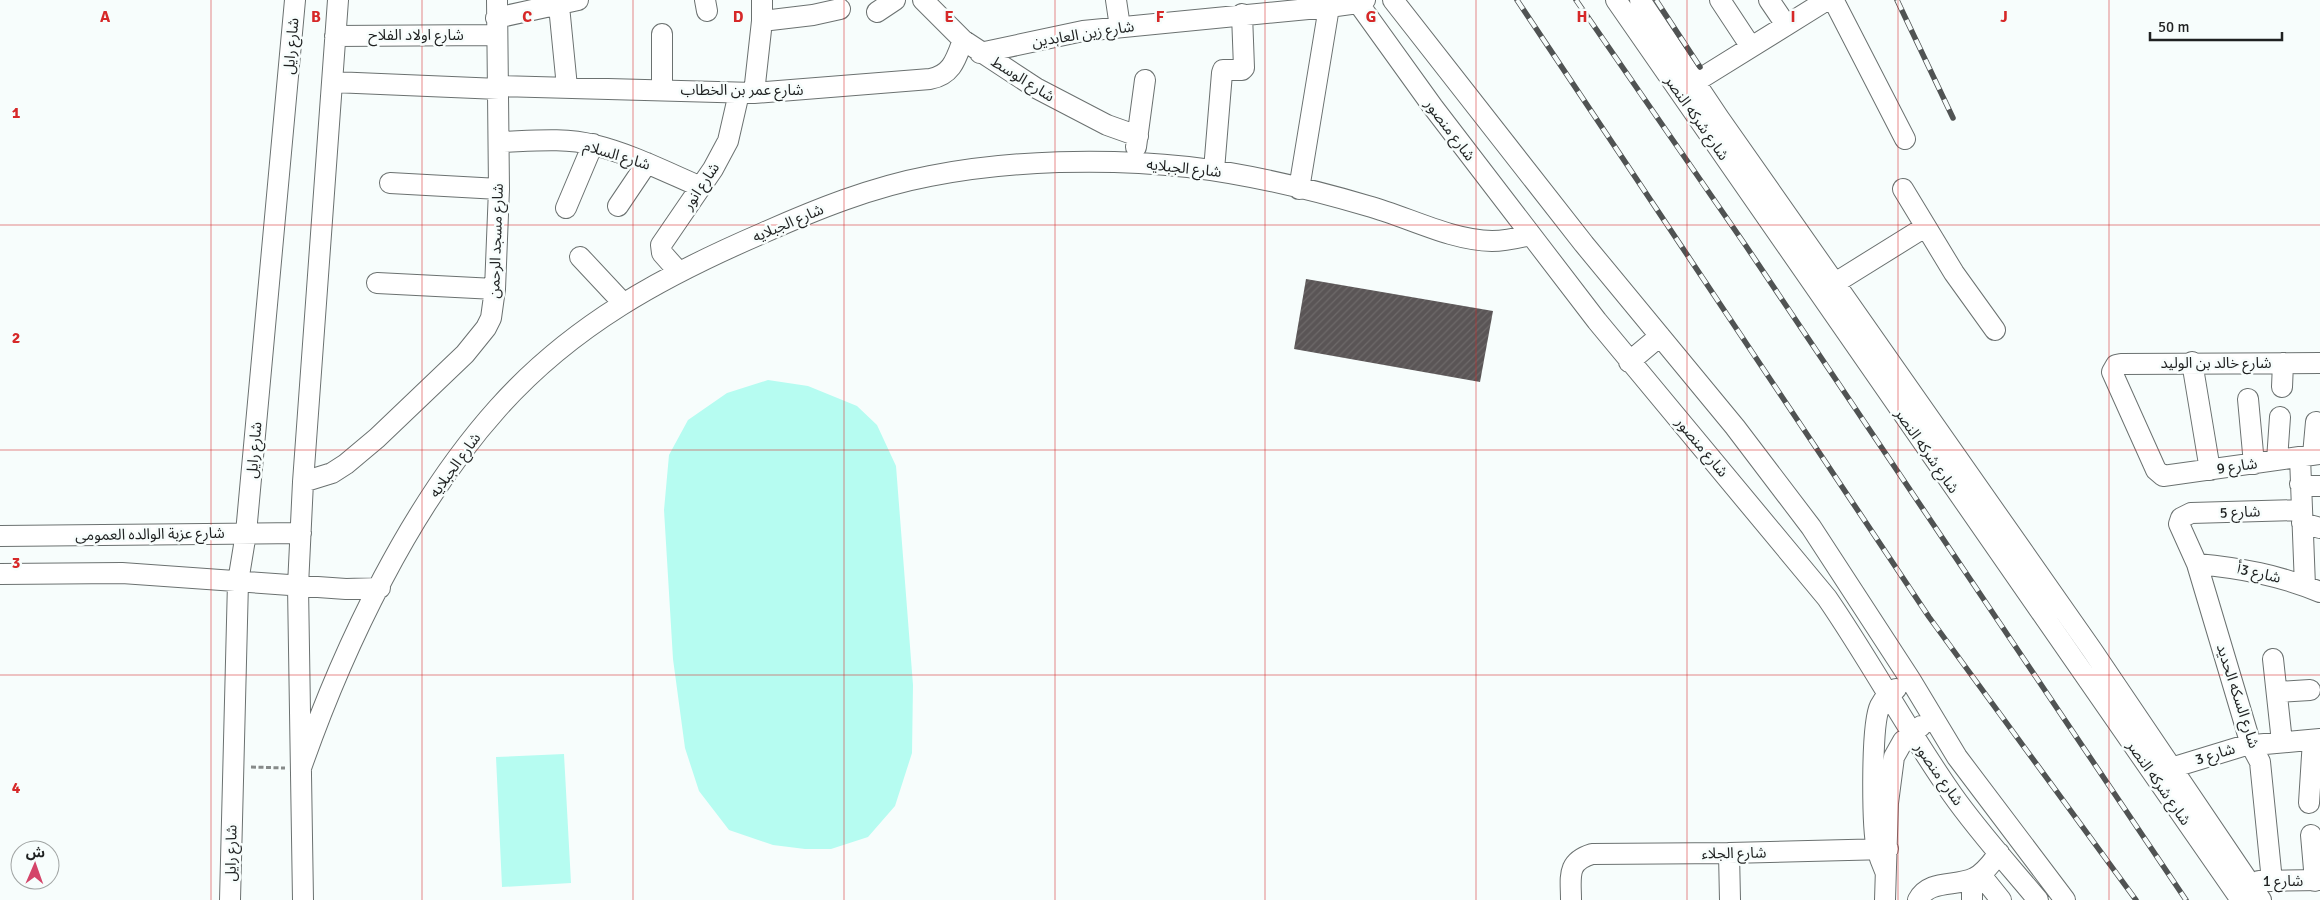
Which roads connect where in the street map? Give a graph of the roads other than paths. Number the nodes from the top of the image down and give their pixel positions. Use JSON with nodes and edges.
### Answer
{"nodes":[{"id":1,"x":295,"y":0,"type":"edge"},
{"id":2,"x":338,"y":0,"type":"edge"},
{"id":3,"x":578,"y":0,"type":"edge"},
{"id":4,"x":762,"y":0,"type":"edge"},
{"id":5,"x":895,"y":0,"type":"edge"},
{"id":6,"x":1116,"y":0,"type":"edge"},
{"id":7,"x":1393,"y":0,"type":"edge"},
{"id":8,"x":1616,"y":0,"type":"edge"},
{"id":9,"x":1640,"y":0,"type":"edge"},
{"id":10,"x":1720,"y":0,"type":"edge"},
{"id":11,"x":1770,"y":0,"type":"edge"},
{"id":12,"x":1828,"y":0,"type":"edge"},
{"id":13,"x":1360,"y":1,"type":"edge"},
{"id":14,"x":933,"y":2,"type":"edge"},
{"id":15,"x":559,"y":6,"type":"junction"},
{"id":16,"x":1328,"y":7,"type":"junction"},
{"id":17,"x":840,"y":9,"type":"dead end"},
{"id":18,"x":877,"y":12,"type":"dead end"},
{"id":19,"x":1242,"y":14,"type":"junction"},
{"id":20,"x":497,"y":17,"type":"edge"},
{"id":21,"x":762,"y":21,"type":"junction"},
{"id":22,"x":1786,"y":25,"type":"junction"},
{"id":23,"x":1120,"y":27,"type":"junction"},
{"id":24,"x":662,"y":34,"type":"dead end"},
{"id":25,"x":335,"y":36,"type":"junction"},
{"id":26,"x":963,"y":40,"type":"junction"},
{"id":27,"x":1751,"y":47,"type":"junction"},
{"id":28,"x":980,"y":53,"type":"junction"},
{"id":29,"x":1145,"y":80,"type":"dead end"},
{"id":30,"x":333,"y":82,"type":"junction"},
{"id":31,"x":1695,"y":82,"type":"junction"},
{"id":32,"x":499,"y":88,"type":"junction"},
{"id":33,"x":567,"y":88,"type":"junction"},
{"id":34,"x":662,"y":90,"type":"junction"},
{"id":35,"x":747,"y":93,"type":"junction"},
{"id":36,"x":1138,"y":136,"type":"junction"},
{"id":37,"x":1905,"y":140,"type":"dead end"},
{"id":38,"x":499,"y":142,"type":"junction"},
{"id":39,"x":593,"y":144,"type":"junction"},
{"id":40,"x":647,"y":163,"type":"junction"},
{"id":41,"x":1134,"y":164,"type":"junction"},
{"id":42,"x":1214,"y":170,"type":"junction"},
{"id":43,"x":390,"y":183,"type":"dead end"},
{"id":44,"x":701,"y":187,"type":"junction"},
{"id":45,"x":499,"y":189,"type":"junction"},
{"id":46,"x":1299,"y":189,"type":"junction"},
{"id":47,"x":1903,"y":189,"type":"dead end"},
{"id":48,"x":618,"y":206,"type":"dead end"},
{"id":49,"x":566,"y":208,"type":"dead end"},
{"id":50,"x":1925,"y":227,"type":"junction"},
{"id":51,"x":1530,"y":236,"type":"junction"},
{"id":52,"x":580,"y":257,"type":"dead end"},
{"id":53,"x":678,"y":271,"type":"junction"},
{"id":54,"x":377,"y":283,"type":"dead end"},
{"id":55,"x":1834,"y":283,"type":"junction"},
{"id":56,"x":495,"y":289,"type":"junction"},
{"id":57,"x":623,"y":303,"type":"junction"},
{"id":58,"x":1995,"y":330,"type":"dead end"},
{"id":59,"x":1660,"y":336,"type":"junction"},
{"id":60,"x":1629,"y":362,"type":"junction"},
{"id":61,"x":2192,"y":362,"type":"junction"},
{"id":62,"x":2283,"y":363,"type":"junction"},
{"id":63,"x":2320,"y":363,"type":"edge"},
{"id":64,"x":2282,"y":387,"type":"dead end"},
{"id":65,"x":2248,"y":399,"type":"dead end"},
{"id":66,"x":2280,"y":417,"type":"dead end"},
{"id":67,"x":2316,"y":422,"type":"dead end"},
{"id":68,"x":2311,"y":456,"type":"edge"},
{"id":69,"x":2277,"y":460,"type":"junction"},
{"id":70,"x":2254,"y":464,"type":"junction"},
{"id":71,"x":2156,"y":470,"type":"joint"},
{"id":72,"x":2210,"y":470,"type":"junction"},
{"id":73,"x":303,"y":482,"type":"junction"},
{"id":74,"x":2310,"y":485,"type":"edge"},
{"id":75,"x":2181,"y":518,"type":"joint"},
{"id":76,"x":2308,"y":521,"type":"edge"},
{"id":77,"x":246,"y":533,"type":"junction"},
{"id":78,"x":301,"y":533,"type":"junction"},
{"id":79,"x":0,"y":536,"type":"edge"},
{"id":80,"x":2196,"y":564,"type":"junction"},
{"id":81,"x":0,"y":574,"type":"edge"},
{"id":82,"x":238,"y":582,"type":"junction"},
{"id":83,"x":298,"y":586,"type":"junction"},
{"id":84,"x":380,"y":588,"type":"junction"},
{"id":85,"x":2313,"y":589,"type":"edge"},
{"id":86,"x":2273,"y":660,"type":"dead end"},
{"id":87,"x":1910,"y":679,"type":"junction"},
{"id":88,"x":2310,"y":690,"type":"dead end"},
{"id":89,"x":2277,"y":692,"type":"junction"},
{"id":90,"x":1888,"y":695,"type":"junction"},
{"id":91,"x":1932,"y":719,"type":"junction"},
{"id":92,"x":1911,"y":734,"type":"junction"},
{"id":93,"x":2317,"y":740,"type":"edge"},
{"id":94,"x":2282,"y":742,"type":"junction"},
{"id":95,"x":2251,"y":745,"type":"junction"},
{"id":96,"x":301,"y":768,"type":"junction"},
{"id":97,"x":2171,"y":768,"type":"junction"},
{"id":98,"x":2309,"y":803,"type":"dead end"},
{"id":99,"x":2311,"y":835,"type":"dead end"},
{"id":100,"x":1882,"y":849,"type":"junction"},
{"id":101,"x":1729,"y":853,"type":"junction"},
{"id":102,"x":1999,"y":853,"type":"junction"},
{"id":103,"x":1976,"y":877,"type":"junction"},
{"id":104,"x":2247,"y":880,"type":"junction"},
{"id":105,"x":2317,"y":880,"type":"edge"},
{"id":106,"x":2272,"y":881,"type":"junction"},
{"id":107,"x":1939,"y":892,"type":"edge"},
{"id":108,"x":2000,"y":899,"type":"edge"},
{"id":109,"x":230,"y":900,"type":"edge"},
{"id":110,"x":303,"y":900,"type":"edge"},
{"id":111,"x":1571,"y":900,"type":"edge"},
{"id":112,"x":1730,"y":900,"type":"edge"},
{"id":113,"x":1885,"y":900,"type":"edge"},
{"id":114,"x":1918,"y":900,"type":"edge"},
{"id":115,"x":1972,"y":900,"type":"edge"},
{"id":116,"x":2038,"y":900,"type":"edge"},
{"id":117,"x":2065,"y":900,"type":"edge"},
{"id":118,"x":2241,"y":900,"type":"edge"},
{"id":119,"x":2261,"y":900,"type":"edge"}],
"edges":[{"from":1,"to":77,"type":"street","name":"شارع رايل"},
{"from":2,"to":25,"type":"street"},
{"from":3,"to":15,"type":"street","name":"شارع اولاد الفلاح"},
{"from":4,"to":21,"type":"street","name":"شارع انور"},
{"from":5,"to":18,"type":"street"},
{"from":6,"to":23,"type":"street"},
{"from":7,"to":59,"type":"street","name":"شارع منصور"},
{"from":8,"to":118,"type":"street","name":"شارع شركه النصر"},
{"from":9,"to":31,"type":"street","name":"شارع شركه النصر"},
{"from":10,"to":27,"type":"street"},
{"from":11,"to":22,"type":"street"},
{"from":12,"to":22,"type":"street"},
{"from":12,"to":37,"type":"street"},
{"from":13,"to":16,"type":"street","name":"شارع زين العابدين"},
{"from":13,"to":51,"type":"street","name":"شارع منصور"},
{"from":14,"to":26,"type":"street","name":"شارع الوسط"},
{"from":15,"to":20,"type":"street","name":"شارع اولاد الفلاح"},
{"from":15,"to":33,"type":"street"},
{"from":16,"to":19,"type":"street","name":"شارع زين العابدين"},
{"from":16,"to":46,"type":"street"},
{"from":17,"to":21,"type":"street"},
{"from":19,"to":23,"type":"street","name":"شارع زين العابدين"},
{"from":19,"to":42,"type":"street"},
{"from":20,"to":25,"type":"street","name":"شارع اولاد الفلاح"},
{"from":20,"to":32,"type":"street","name":"شارع مسجد الرحمن"},
{"from":21,"to":35,"type":"street","name":"شارع انور"},
{"from":22,"to":27,"type":"street"},
{"from":23,"to":28,"type":"street","name":"شارع زين العابدين"},
{"from":24,"to":34,"type":"street"},
{"from":25,"to":30,"type":"street"},
{"from":26,"to":28,"type":"street","name":"شارع الوسط"},
{"from":26,"to":35,"type":"street","name":"شارع عمر بن الخطاب"},
{"from":27,"to":31,"type":"street"},
{"from":28,"to":36,"type":"street","name":"شارع الوسط"},
{"from":29,"to":36,"type":"street"},
{"from":30,"to":32,"type":"street","name":"شارع عمر بن الخطاب"},
{"from":30,"to":73,"type":"street"},
{"from":31,"to":55,"type":"street","name":"شارع شركه النصر"},
{"from":32,"to":33,"type":"street","name":"شارع عمر بن الخطاب"},
{"from":32,"to":38,"type":"street","name":"شارع مسجد الرحمن"},
{"from":33,"to":34,"type":"street","name":"شارع عمر بن الخطاب"},
{"from":34,"to":35,"type":"street","name":"شارع عمر بن الخطاب"},
{"from":35,"to":44,"type":"street","name":"شارع انور"},
{"from":36,"to":41,"type":"street"},
{"from":38,"to":39,"type":"street","name":"شارع السلام"},
{"from":38,"to":45,"type":"street","name":"شارع مسجد الرحمن"},
{"from":39,"to":40,"type":"street","name":"شارع السلام"},
{"from":39,"to":49,"type":"street"},
{"from":40,"to":44,"type":"street","name":"شارع السلام"},
{"from":40,"to":48,"type":"street"},
{"from":41,"to":42,"type":"street","name":"شارع الجبلايه"},
{"from":41,"to":53,"type":"street","name":"شارع الجبلايه"},
{"from":42,"to":46,"type":"street","name":"شارع الجبلايه"},
{"from":43,"to":45,"type":"street"},
{"from":44,"to":53,"type":"street","name":"شارع انور"},
{"from":45,"to":56,"type":"street","name":"شارع مسجد الرحمن"},
{"from":46,"to":51,"type":"street","name":"شارع الجبلايه"},
{"from":47,"to":50,"type":"street"},
{"from":50,"to":55,"type":"street"},
{"from":50,"to":58,"type":"street"},
{"from":51,"to":60,"type":"street","name":"شارع منصور"},
{"from":52,"to":57,"type":"street"},
{"from":53,"to":57,"type":"street","name":"شارع الجبلايه"},
{"from":54,"to":56,"type":"street"},
{"from":55,"to":97,"type":"street","name":"شارع شركه النصر"},
{"from":56,"to":73,"type":"street","name":"شارع مسجد الرحمن"},
{"from":57,"to":84,"type":"street","name":"شارع الجبلايه"},
{"from":59,"to":60,"type":"street"},
{"from":59,"to":87,"type":"street","name":"شارع منصور"},
{"from":60,"to":90,"type":"street","name":"شارع منصور"},
{"from":61,"to":62,"type":"street","name":"شارع خالد بن الوليد"},
{"from":61,"to":71,"type":"street","name":"شارع خالد بن الوليد"},
{"from":61,"to":72,"type":"street"},
{"from":62,"to":63,"type":"street","name":"شارع خالد بن الوليد"},
{"from":62,"to":64,"type":"street"},
{"from":65,"to":70,"type":"street"},
{"from":66,"to":69,"type":"street"},
{"from":67,"to":68,"type":"street"},
{"from":68,"to":69,"type":"street","name":"شارع 9"},
{"from":68,"to":74,"type":"street"},
{"from":69,"to":70,"type":"street","name":"شارع 9"},
{"from":70,"to":72,"type":"street","name":"شارع 9"},
{"from":71,"to":72,"type":"street","name":"شارع 9"},
{"from":73,"to":78,"type":"street"},
{"from":74,"to":76,"type":"street"},
{"from":75,"to":76,"type":"street","name":"شارع 5"},
{"from":75,"to":80,"type":"street","name":"شارع السكه الحديد"},
{"from":76,"to":85,"type":"street"},
{"from":77,"to":78,"type":"street","name":"شارع عزبة الوالده العمومى"},
{"from":77,"to":79,"type":"street","name":"شارع عزبة الوالده العمومى"},
{"from":77,"to":82,"type":"street","name":"شارع رايل"},
{"from":78,"to":83,"type":"street"},
{"from":80,"to":85,"type":"street","name":"شارع 3أ"},
{"from":80,"to":95,"type":"street","name":"شارع السكه الحديد"},
{"from":81,"to":82,"type":"street"},
{"from":82,"to":83,"type":"street"},
{"from":82,"to":109,"type":"street","name":"شارع رايل"},
{"from":83,"to":84,"type":"street"},
{"from":83,"to":96,"type":"street"},
{"from":84,"to":96,"type":"street","name":"شارع الجبلايه"},
{"from":86,"to":89,"type":"street"},
{"from":87,"to":90,"type":"street"},
{"from":87,"to":91,"type":"street","name":"شارع منصور"},
{"from":88,"to":89,"type":"street"},
{"from":89,"to":94,"type":"street"},
{"from":90,"to":92,"type":"street","name":"شارع منصور"},
{"from":90,"to":100,"type":"street"},
{"from":91,"to":92,"type":"street"},
{"from":91,"to":117,"type":"street","name":"شارع منصور"},
{"from":92,"to":100,"type":"street"},
{"from":92,"to":102,"type":"street","name":"شارع منصور"},
{"from":93,"to":94,"type":"street","name":"شارع 3"},
{"from":93,"to":98,"type":"street"},
{"from":94,"to":95,"type":"street","name":"شارع 3"},
{"from":95,"to":97,"type":"street","name":"شارع 3"},
{"from":95,"to":106,"type":"street","name":"شارع السكه الحديد"},
{"from":96,"to":110,"type":"street"},
{"from":97,"to":104,"type":"street","name":"شارع شركه النصر"},
{"from":99,"to":105,"type":"street"},
{"from":100,"to":101,"type":"street","name":"شارع الجلاء"},
{"from":100,"to":113,"type":"street"},
{"from":101,"to":111,"type":"street","name":"شارع الجلاء"},
{"from":101,"to":112,"type":"street"},
{"from":102,"to":103,"type":"street"},
{"from":102,"to":116,"type":"street","name":"شارع منصور"},
{"from":103,"to":107,"type":"street"},
{"from":103,"to":108,"type":"street"},
{"from":103,"to":115,"type":"street"},
{"from":104,"to":106,"type":"street","name":"شارع 1"},
{"from":104,"to":119,"type":"street","name":"شارع شركه النصر"},
{"from":105,"to":106,"type":"street","name":"شارع 1"},
{"from":107,"to":114,"type":"street"}]}
